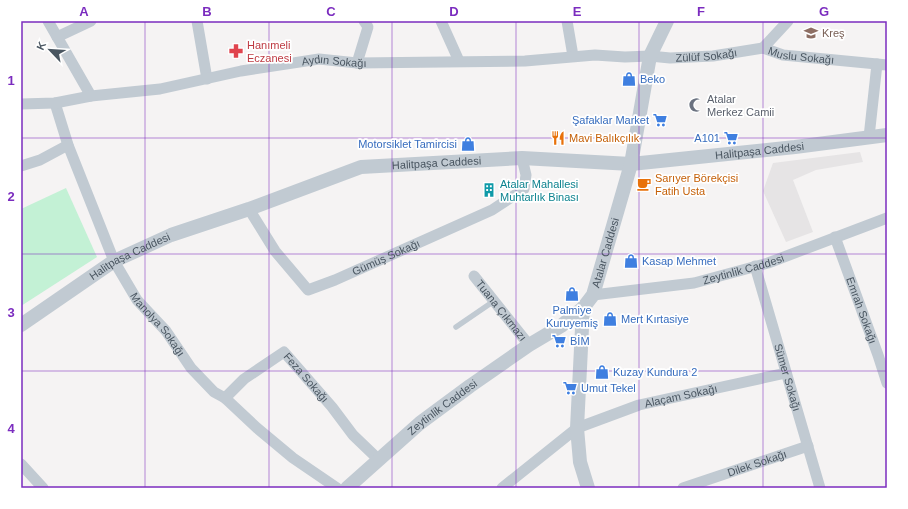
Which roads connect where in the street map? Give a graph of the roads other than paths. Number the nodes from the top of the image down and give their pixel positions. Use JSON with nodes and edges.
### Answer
{"nodes":[{"id":1,"x":48,"y":21,"type":"edge"},
{"id":2,"x":91,"y":21,"type":"edge"},
{"id":3,"x":197,"y":21,"type":"edge"},
{"id":4,"x":364,"y":21,"type":"edge"},
{"id":5,"x":441,"y":21,"type":"edge"},
{"id":6,"x":567,"y":21,"type":"edge"},
{"id":7,"x":667,"y":21,"type":"edge"},
{"id":8,"x":788,"y":21,"type":"edge"},
{"id":9,"x":57,"y":37,"type":"junction"},
{"id":10,"x":763,"y":48,"type":"junction"},
{"id":11,"x":573,"y":56,"type":"junction"},
{"id":12,"x":650,"y":56,"type":"junction"},
{"id":13,"x":459,"y":62,"type":"junction"},
{"id":14,"x":357,"y":63,"type":"junction"},
{"id":15,"x":882,"y":64,"type":"edge"},
{"id":16,"x":207,"y":79,"type":"junction"},
{"id":17,"x":91,"y":96,"type":"junction"},
{"id":18,"x":55,"y":103,"type":"junction"},
{"id":19,"x":21,"y":104,"type":"edge"},
{"id":20,"x":887,"y":134,"type":"edge"},
{"id":21,"x":869,"y":137,"type":"junction"},
{"id":22,"x":68,"y":145,"type":"junction"},
{"id":23,"x":522,"y":158,"type":"junction"},
{"id":24,"x":631,"y":164,"type":"junction"},
{"id":25,"x":21,"y":166,"type":"edge"},
{"id":26,"x":249,"y":209,"type":"junction"},
{"id":27,"x":887,"y":218,"type":"edge"},
{"id":28,"x":835,"y":237,"type":"junction"},
{"id":29,"x":114,"y":261,"type":"junction"},
{"id":30,"x":755,"y":266,"type":"junction"},
{"id":31,"x":474,"y":276,"type":"dead end"},
{"id":32,"x":593,"y":295,"type":"junction"},
{"id":33,"x":494,"y":301,"type":"junction"},
{"id":34,"x":583,"y":308,"type":"junction"},
{"id":35,"x":21,"y":325,"type":"edge"},
{"id":36,"x":456,"y":327,"type":"dead end"},
{"id":37,"x":529,"y":345,"type":"junction"},
{"id":38,"x":786,"y":373,"type":"junction"},
{"id":39,"x":887,"y":384,"type":"edge"},
{"id":40,"x":225,"y":398,"type":"junction"},
{"id":41,"x":577,"y":428,"type":"junction"},
{"id":42,"x":808,"y":446,"type":"junction"},
{"id":43,"x":378,"y":459,"type":"junction"},
{"id":44,"x":21,"y":464,"type":"edge"},
{"id":45,"x":43,"y":488,"type":"edge"},
{"id":46,"x":337,"y":488,"type":"edge"},
{"id":47,"x":347,"y":488,"type":"edge"},
{"id":48,"x":502,"y":488,"type":"edge"},
{"id":49,"x":588,"y":488,"type":"edge"},
{"id":50,"x":684,"y":488,"type":"edge"},
{"id":51,"x":820,"y":488,"type":"edge"}],
"edges":[{"from":1,"to":9,"type":"street"},
{"from":2,"to":9,"type":"street"},
{"from":3,"to":16,"type":"street"},
{"from":4,"to":14,"type":"street"},
{"from":5,"to":13,"type":"street"},
{"from":6,"to":11,"type":"street"},
{"from":7,"to":12,"type":"street","name":"Atalar Caddesi"},
{"from":8,"to":10,"type":"street","name":"Muslu Sokağı"},
{"from":9,"to":17,"type":"street"},
{"from":10,"to":12,"type":"street","name":"Zülüf Sokağı"},
{"from":10,"to":15,"type":"street","name":"Muslu Sokağı"},
{"from":11,"to":12,"type":"street","name":"Aydın Sokağı"},
{"from":11,"to":13,"type":"street","name":"Aydın Sokağı"},
{"from":12,"to":24,"type":"street","name":"Atalar Caddesi"},
{"from":13,"to":14,"type":"street","name":"Aydın Sokağı"},
{"from":14,"to":16,"type":"street","name":"Aydın Sokağı"},
{"from":15,"to":21,"type":"street"},
{"from":16,"to":17,"type":"street","name":"Aydın Sokağı"},
{"from":17,"to":18,"type":"street","name":"Aydın Sokağı"},
{"from":18,"to":19,"type":"street","name":"Aydın Sokağı"},
{"from":18,"to":22,"type":"street","name":"Manolya Sokağı"},
{"from":20,"to":21,"type":"street","name":"Halitpaşa Caddesi"},
{"from":21,"to":24,"type":"street","name":"Halitpaşa Caddesi"},
{"from":22,"to":25,"type":"street"},
{"from":22,"to":29,"type":"street","name":"Manolya Sokağı"},
{"from":23,"to":24,"type":"street","name":"Halitpaşa Caddesi"},
{"from":23,"to":26,"type":"street","name":"Halitpaşa Caddesi"},
{"from":23,"to":26,"type":"street","name":"Gümüş Sokağı"},
{"from":24,"to":32,"type":"street","name":"Atalar Caddesi"},
{"from":26,"to":29,"type":"street","name":"Halitpaşa Caddesi"},
{"from":27,"to":28,"type":"street","name":"Zeytinlik Caddesi"},
{"from":28,"to":30,"type":"street","name":"Zeytinlik Caddesi"},
{"from":28,"to":39,"type":"street","name":"Emrah Sokağı"},
{"from":29,"to":35,"type":"street","name":"Halitpaşa Caddesi"},
{"from":29,"to":40,"type":"street","name":"Manolya Sokağı"},
{"from":30,"to":32,"type":"street","name":"Zeytinlik Caddesi"},
{"from":30,"to":38,"type":"street","name":"Sümer Sokağı"},
{"from":31,"to":33,"type":"street","name":"Tuana Çıkmazı"},
{"from":32,"to":34,"type":"street","name":"Atalar Caddesi"},
{"from":33,"to":36,"type":"lane"},
{"from":33,"to":37,"type":"street","name":"Tuana Çıkmazı"},
{"from":34,"to":37,"type":"street","name":"Zeytinlik Caddesi"},
{"from":34,"to":41,"type":"street"},
{"from":37,"to":43,"type":"street","name":"Zeytinlik Caddesi"},
{"from":38,"to":41,"type":"street","name":"Alaçam Sokağı"},
{"from":38,"to":42,"type":"street","name":"Sümer Sokağı"},
{"from":40,"to":43,"type":"street","name":"Feza Sokağı"},
{"from":40,"to":46,"type":"street","name":"Manolya Sokağı"},
{"from":41,"to":48,"type":"street","name":"Alaçam Sokağı"},
{"from":41,"to":49,"type":"street"},
{"from":42,"to":50,"type":"street","name":"Dilek Sokağı"},
{"from":42,"to":51,"type":"street","name":"Sümer Sokağı"},
{"from":43,"to":47,"type":"street","name":"Zeytinlik Caddesi"},
{"from":44,"to":45,"type":"street"}]}
